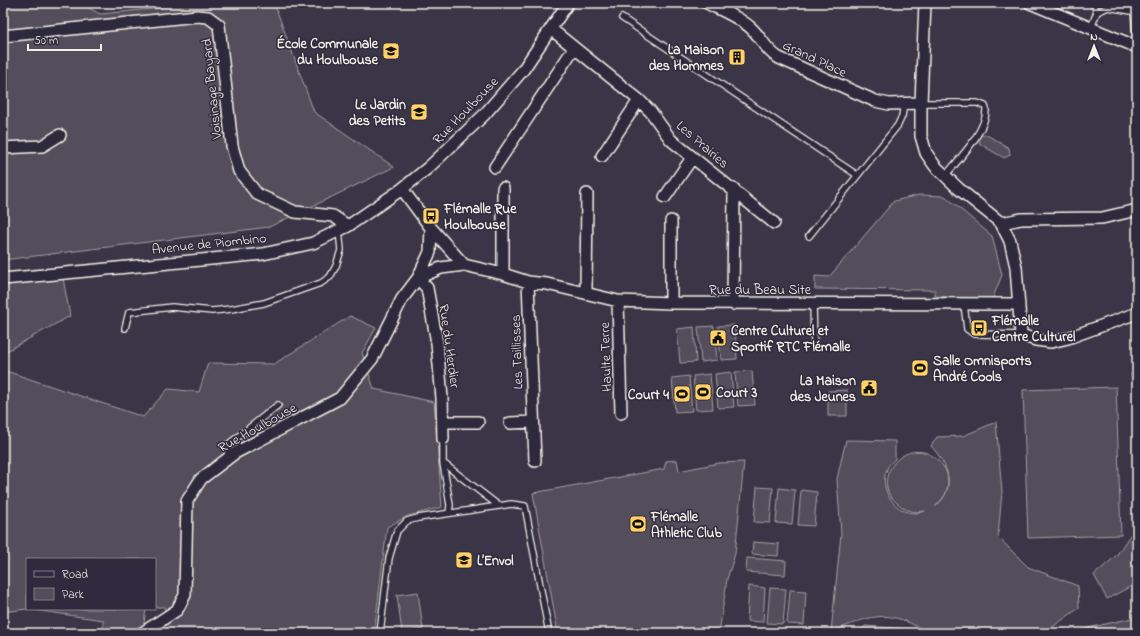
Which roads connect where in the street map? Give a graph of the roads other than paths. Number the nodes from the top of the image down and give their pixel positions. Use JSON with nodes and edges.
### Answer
{"nodes":[{"id":1,"x":568,"y":3,"type":"edge"},
{"id":2,"x":707,"y":3,"type":"edge"},
{"id":3,"x":925,"y":3,"type":"edge"},
{"id":4,"x":1093,"y":3,"type":"edge"},
{"id":5,"x":1038,"y":4,"type":"edge"},
{"id":6,"x":1097,"y":12,"type":"junction"},
{"id":7,"x":1135,"y":12,"type":"edge"},
{"id":8,"x":622,"y":18,"type":"dead end"},
{"id":9,"x":1091,"y":28,"type":"junction"},
{"id":10,"x":551,"y":29,"type":"junction"},
{"id":11,"x":3,"y":36,"type":"edge"},
{"id":12,"x":1135,"y":46,"type":"edge"},
{"id":13,"x":574,"y":48,"type":"junction"},
{"id":14,"x":639,"y":100,"type":"junction"},
{"id":15,"x":920,"y":103,"type":"junction"},
{"id":16,"x":904,"y":104,"type":"junction"},
{"id":17,"x":60,"y":135,"type":"dead end"},
{"id":18,"x":3,"y":148,"type":"edge"},
{"id":19,"x":602,"y":156,"type":"dead end"},
{"id":20,"x":692,"y":158,"type":"junction"},
{"id":21,"x":495,"y":167,"type":"dead end"},
{"id":22,"x":858,"y":175,"type":"junction"},
{"id":23,"x":945,"y":176,"type":"junction"},
{"id":24,"x":503,"y":188,"type":"dead end"},
{"id":25,"x":402,"y":189,"type":"junction"},
{"id":26,"x":734,"y":189,"type":"junction"},
{"id":27,"x":587,"y":194,"type":"dead end"},
{"id":28,"x":665,"y":197,"type":"dead end"},
{"id":29,"x":1137,"y":210,"type":"edge"},
{"id":30,"x":671,"y":221,"type":"dead end"},
{"id":31,"x":774,"y":223,"type":"dead end"},
{"id":32,"x":1001,"y":223,"type":"junction"},
{"id":33,"x":343,"y":228,"type":"junction"},
{"id":34,"x":431,"y":228,"type":"junction"},
{"id":35,"x":808,"y":236,"type":"dead end"},
{"id":36,"x":464,"y":265,"type":"junction"},
{"id":37,"x":503,"y":274,"type":"junction"},
{"id":38,"x":418,"y":278,"type":"junction"},
{"id":39,"x":3,"y":280,"type":"edge"},
{"id":40,"x":528,"y":282,"type":"junction"},
{"id":41,"x":586,"y":293,"type":"junction"},
{"id":42,"x":618,"y":301,"type":"junction"},
{"id":43,"x":671,"y":303,"type":"junction"},
{"id":44,"x":733,"y":304,"type":"junction"},
{"id":45,"x":813,"y":304,"type":"junction"},
{"id":46,"x":964,"y":304,"type":"junction"},
{"id":47,"x":1019,"y":304,"type":"junction"},
{"id":48,"x":1137,"y":313,"type":"edge"},
{"id":49,"x":125,"y":328,"type":"dead end"},
{"id":50,"x":1021,"y":335,"type":"junction"},
{"id":51,"x":814,"y":345,"type":"dead end"},
{"id":52,"x":278,"y":405,"type":"dead end"},
{"id":53,"x":621,"y":413,"type":"dead end"},
{"id":54,"x":443,"y":422,"type":"junction"},
{"id":55,"x":478,"y":422,"type":"dead end"},
{"id":56,"x":533,"y":422,"type":"junction"},
{"id":57,"x":510,"y":423,"type":"dead end"},
{"id":58,"x":443,"y":439,"type":"joint"},
{"id":59,"x":227,"y":459,"type":"junction"},
{"id":60,"x":534,"y":461,"type":"dead end"},
{"id":61,"x":443,"y":463,"type":"junction"},
{"id":62,"x":499,"y":506,"type":"junction"},
{"id":63,"x":449,"y":513,"type":"junction"},
{"id":64,"x":142,"y":633,"type":"edge"},
{"id":65,"x":380,"y":633,"type":"edge"},
{"id":66,"x":549,"y":633,"type":"edge"}],
"edges":[{"from":1,"to":10,"type":"street","name":"Rue Houlbouse"},
{"from":2,"to":16,"type":"street","name":"Grand Place"},
{"from":3,"to":15,"type":"street"},
{"from":4,"to":6,"type":"lane"},
{"from":5,"to":9,"type":"street"},
{"from":6,"to":7,"type":"lane"},
{"from":6,"to":9,"type":"lane"},
{"from":7,"to":12,"type":"lane"},
{"from":8,"to":22,"type":"lane"},
{"from":9,"to":12,"type":"street"},
{"from":10,"to":13,"type":"street","name":"Les Prairies"},
{"from":10,"to":25,"type":"street","name":"Rue Houlbouse"},
{"from":11,"to":33,"type":"street","name":"Voisinage Bayard"},
{"from":13,"to":14,"type":"street","name":"Les Prairies"},
{"from":13,"to":21,"type":"street"},
{"from":14,"to":19,"type":"street"},
{"from":14,"to":20,"type":"street","name":"Les Prairies"},
{"from":15,"to":16,"type":"street","name":"Grand Place"},
{"from":15,"to":23,"type":"street"},
{"from":15,"to":23,"type":"lane"},
{"from":16,"to":22,"type":"lane"},
{"from":17,"to":18,"type":"street"},
{"from":20,"to":26,"type":"street","name":"Les Prairies"},
{"from":20,"to":28,"type":"street"},
{"from":22,"to":35,"type":"lane"},
{"from":23,"to":32,"type":"street"},
{"from":24,"to":37,"type":"street"},
{"from":25,"to":33,"type":"street","name":"Avenue de Piombino"},
{"from":25,"to":34,"type":"street"},
{"from":26,"to":31,"type":"street","name":"Les Prairies"},
{"from":26,"to":44,"type":"street"},
{"from":27,"to":41,"type":"street"},
{"from":29,"to":32,"type":"street"},
{"from":30,"to":43,"type":"street"},
{"from":32,"to":47,"type":"street"},
{"from":33,"to":39,"type":"street","name":"Avenue de Piombino"},
{"from":33,"to":49,"type":"lane"},
{"from":34,"to":36,"type":"street"},
{"from":34,"to":38,"type":"street","name":"Rue Houlbouse"},
{"from":36,"to":37,"type":"street","name":"Rue Houlbouse"},
{"from":36,"to":38,"type":"street","name":"Rue Houlbouse"},
{"from":37,"to":40,"type":"street","name":"Rue du Beau Site"},
{"from":38,"to":54,"type":"street","name":"Rue du Herdier"},
{"from":38,"to":59,"type":"street","name":"Rue Houlbouse"},
{"from":40,"to":41,"type":"street","name":"Rue du Beau Site"},
{"from":40,"to":56,"type":"street","name":"Les Taillisses"},
{"from":41,"to":42,"type":"street","name":"Rue du Beau Site"},
{"from":42,"to":43,"type":"street","name":"Rue du Beau Site"},
{"from":42,"to":53,"type":"street","name":"Haulte Terre"},
{"from":43,"to":44,"type":"street","name":"Rue du Beau Site"},
{"from":44,"to":45,"type":"street","name":"Rue du Beau Site"},
{"from":45,"to":46,"type":"street","name":"Rue du Beau Site"},
{"from":45,"to":51,"type":"lane"},
{"from":46,"to":47,"type":"street","name":"Rue du Beau Site"},
{"from":46,"to":50,"type":"lane"},
{"from":47,"to":50,"type":"street"},
{"from":48,"to":50,"type":"street"},
{"from":52,"to":59,"type":"lane"},
{"from":54,"to":55,"type":"street"},
{"from":54,"to":58,"type":"street","name":"Rue du Herdier"},
{"from":56,"to":57,"type":"street"},
{"from":56,"to":60,"type":"street","name":"Les Taillisses"},
{"from":58,"to":61,"type":"lane"},
{"from":59,"to":64,"type":"street","name":"Rue Houlbouse"},
{"from":61,"to":62,"type":"lane"},
{"from":61,"to":63,"type":"lane"},
{"from":62,"to":63,"type":"lane"},
{"from":62,"to":66,"type":"lane"},
{"from":63,"to":65,"type":"lane"}]}
